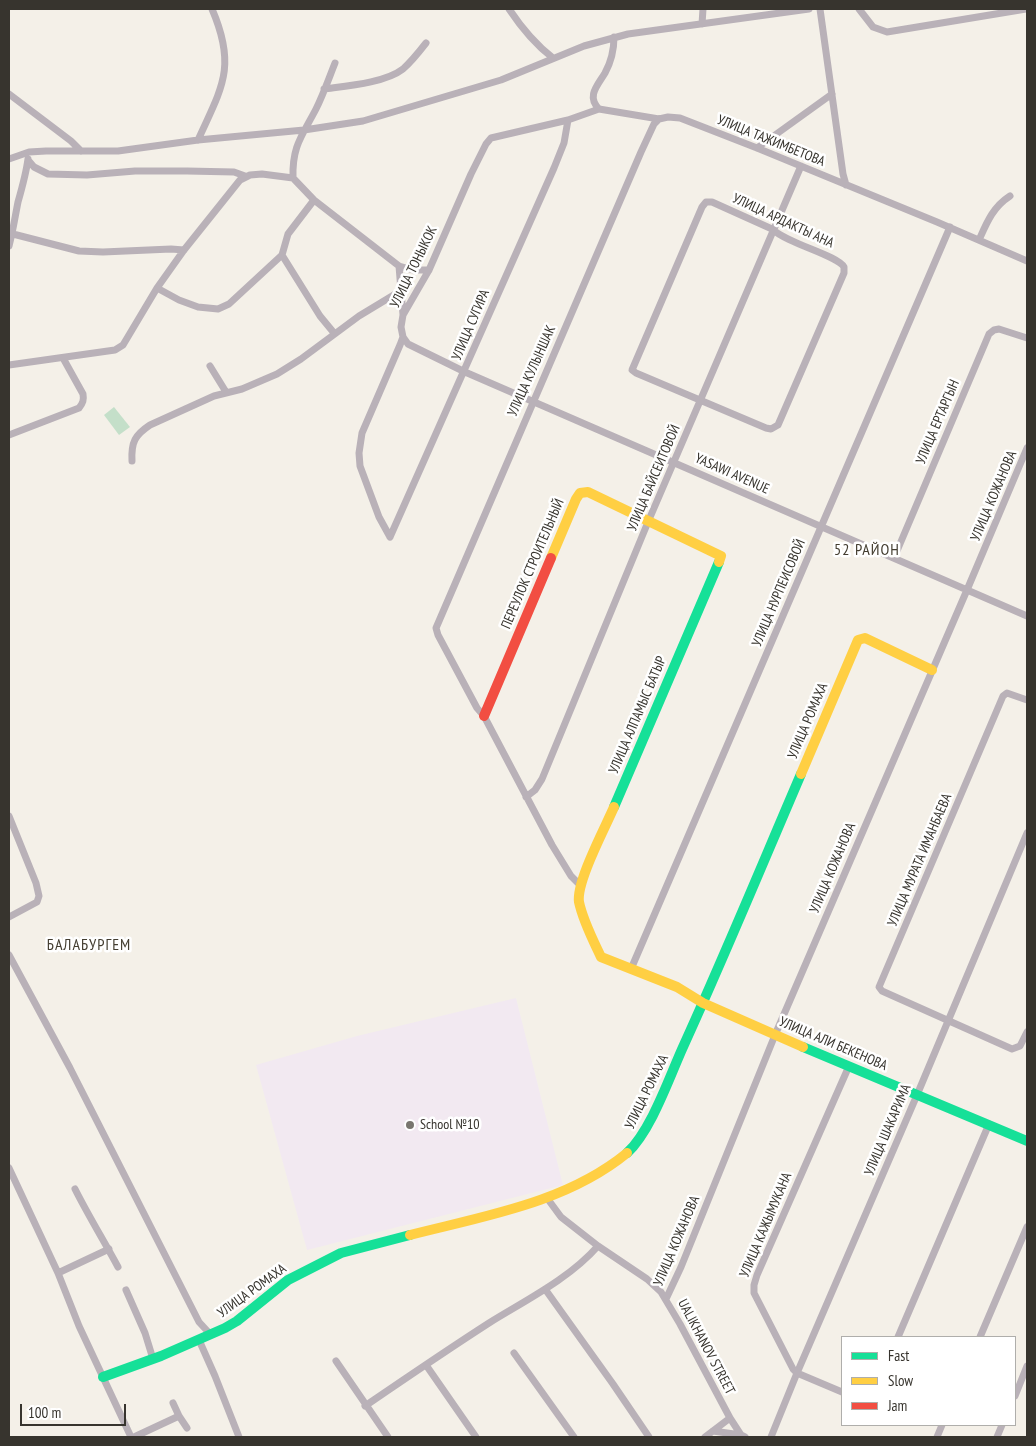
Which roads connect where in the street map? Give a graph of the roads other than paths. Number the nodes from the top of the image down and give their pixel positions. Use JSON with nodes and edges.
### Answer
{"nodes":[{"id":1,"x":212,"y":9,"type":"edge"},
{"id":2,"x":509,"y":9,"type":"edge"},
{"id":3,"x":702,"y":9,"type":"edge"},
{"id":4,"x":809,"y":9,"type":"edge"},
{"id":5,"x":820,"y":9,"type":"edge"},
{"id":6,"x":859,"y":9,"type":"edge"},
{"id":7,"x":1026,"y":9,"type":"edge"},
{"id":8,"x":702,"y":24,"type":"junction"},
{"id":9,"x":614,"y":37,"type":"junction"},
{"id":10,"x":426,"y":43,"type":"dead end"},
{"id":11,"x":553,"y":58,"type":"junction"},
{"id":12,"x":335,"y":63,"type":"dead end"},
{"id":13,"x":324,"y":89,"type":"junction"},
{"id":14,"x":9,"y":94,"type":"edge"},
{"id":15,"x":832,"y":94,"type":"junction"},
{"id":16,"x":599,"y":109,"type":"junction"},
{"id":17,"x":658,"y":119,"type":"junction"},
{"id":18,"x":568,"y":120,"type":"junction"},
{"id":19,"x":304,"y":130,"type":"junction"},
{"id":20,"x":496,"y":136,"type":"joint"},
{"id":21,"x":198,"y":140,"type":"junction"},
{"id":22,"x":757,"y":148,"type":"junction"},
{"id":23,"x":81,"y":151,"type":"junction"},
{"id":24,"x":28,"y":156,"type":"junction"},
{"id":25,"x":9,"y":159,"type":"edge"},
{"id":26,"x":801,"y":166,"type":"junction"},
{"id":27,"x":245,"y":176,"type":"junction"},
{"id":28,"x":293,"y":178,"type":"junction"},
{"id":29,"x":846,"y":185,"type":"junction"},
{"id":30,"x":1010,"y":196,"type":"dead end"},
{"id":31,"x":314,"y":200,"type":"junction"},
{"id":32,"x":950,"y":227,"type":"junction"},
{"id":33,"x":774,"y":231,"type":"junction"},
{"id":34,"x":13,"y":234,"type":"junction"},
{"id":35,"x":979,"y":240,"type":"junction"},
{"id":36,"x":9,"y":246,"type":"edge"},
{"id":37,"x":184,"y":250,"type":"junction"},
{"id":38,"x":282,"y":255,"type":"junction"},
{"id":39,"x":1027,"y":261,"type":"edge"},
{"id":40,"x":399,"y":266,"type":"junction"},
{"id":41,"x":429,"y":270,"type":"junction"},
{"id":42,"x":157,"y":288,"type":"junction"},
{"id":43,"x":402,"y":290,"type":"junction"},
{"id":44,"x":403,"y":315,"type":"junction"},
{"id":45,"x":334,"y":334,"type":"junction"},
{"id":46,"x":403,"y":337,"type":"junction"},
{"id":47,"x":1027,"y":338,"type":"edge"},
{"id":48,"x":63,"y":358,"type":"junction"},
{"id":49,"x":9,"y":365,"type":"edge"},
{"id":50,"x":210,"y":366,"type":"dead end"},
{"id":51,"x":464,"y":372,"type":"junction"},
{"id":52,"x":226,"y":392,"type":"junction"},
{"id":53,"x":532,"y":402,"type":"junction"},
{"id":54,"x":700,"y":402,"type":"junction"},
{"id":55,"x":9,"y":435,"type":"edge"},
{"id":56,"x":1027,"y":448,"type":"edge"},
{"id":57,"x":132,"y":461,"type":"dead end"},
{"id":58,"x":675,"y":462,"type":"junction"},
{"id":59,"x":648,"y":522,"type":"junction"},
{"id":60,"x":821,"y":526,"type":"junction"},
{"id":61,"x":390,"y":537,"type":"joint"},
{"id":62,"x":894,"y":558,"type":"junction"},
{"id":63,"x":967,"y":590,"type":"junction"},
{"id":64,"x":1027,"y":616,"type":"edge"},
{"id":65,"x":932,"y":670,"type":"junction"},
{"id":66,"x":1027,"y":700,"type":"edge"},
{"id":67,"x":484,"y":716,"type":"junction"},
{"id":68,"x":526,"y":796,"type":"junction"},
{"id":69,"x":9,"y":816,"type":"edge"},
{"id":70,"x":1027,"y":833,"type":"edge"},
{"id":71,"x":581,"y":886,"type":"junction"},
{"id":72,"x":9,"y":917,"type":"edge"},
{"id":73,"x":9,"y":955,"type":"edge"},
{"id":74,"x":630,"y":969,"type":"junction"},
{"id":75,"x":703,"y":1003,"type":"junction"},
{"id":76,"x":948,"y":1020,"type":"junction"},
{"id":77,"x":1027,"y":1032,"type":"edge"},
{"id":78,"x":775,"y":1035,"type":"junction"},
{"id":79,"x":849,"y":1066,"type":"junction"},
{"id":80,"x":917,"y":1095,"type":"junction"},
{"id":81,"x":989,"y":1124,"type":"junction"},
{"id":82,"x":1027,"y":1140,"type":"edge"},
{"id":83,"x":9,"y":1168,"type":"edge"},
{"id":84,"x":74,"y":1189,"type":"dead end"},
{"id":85,"x":547,"y":1198,"type":"junction"},
{"id":86,"x":1027,"y":1227,"type":"edge"},
{"id":87,"x":598,"y":1246,"type":"junction"},
{"id":88,"x":108,"y":1249,"type":"junction"},
{"id":89,"x":118,"y":1267,"type":"dead end"},
{"id":90,"x":58,"y":1273,"type":"junction"},
{"id":91,"x":545,"y":1289,"type":"junction"},
{"id":92,"x":126,"y":1290,"type":"dead end"},
{"id":93,"x":666,"y":1299,"type":"junction"},
{"id":94,"x":211,"y":1335,"type":"junction"},
{"id":95,"x":898,"y":1336,"type":"edge"},
{"id":96,"x":980,"y":1336,"type":"edge"},
{"id":97,"x":199,"y":1340,"type":"junction"},
{"id":98,"x":514,"y":1353,"type":"dead end"},
{"id":99,"x":153,"y":1359,"type":"junction"},
{"id":100,"x":336,"y":1361,"type":"dead end"},
{"id":101,"x":426,"y":1365,"type":"junction"},
{"id":102,"x":1027,"y":1366,"type":"edge"},
{"id":103,"x":797,"y":1373,"type":"junction"},
{"id":104,"x":103,"y":1377,"type":"junction"},
{"id":105,"x":841,"y":1392,"type":"edge"},
{"id":106,"x":1016,"y":1394,"type":"edge"},
{"id":107,"x":173,"y":1403,"type":"dead end"},
{"id":108,"x":365,"y":1406,"type":"junction"},
{"id":109,"x":179,"y":1416,"type":"junction"},
{"id":110,"x":730,"y":1418,"type":"junction"},
{"id":111,"x":187,"y":1428,"type":"dead end"},
{"id":112,"x":713,"y":1431,"type":"junction"},
{"id":113,"x":743,"y":1436,"type":"edge"},
{"id":114,"x":132,"y":1437,"type":"edge"},
{"id":115,"x":239,"y":1437,"type":"edge"},
{"id":116,"x":388,"y":1437,"type":"edge"},
{"id":117,"x":476,"y":1437,"type":"edge"},
{"id":118,"x":574,"y":1437,"type":"edge"},
{"id":119,"x":649,"y":1437,"type":"edge"},
{"id":120,"x":705,"y":1437,"type":"edge"},
{"id":121,"x":771,"y":1437,"type":"edge"}],
"edges":[{"from":1,"to":21,"type":"street"},
{"from":2,"to":11,"type":"street"},
{"from":3,"to":8,"type":"street"},
{"from":4,"to":8,"type":"street"},
{"from":5,"to":15,"type":"street"},
{"from":6,"to":7,"type":"street"},
{"from":8,"to":9,"type":"street"},
{"from":9,"to":11,"type":"street"},
{"from":9,"to":16,"type":"street"},
{"from":10,"to":13,"type":"street"},
{"from":11,"to":19,"type":"street"},
{"from":12,"to":13,"type":"street"},
{"from":13,"to":19,"type":"street"},
{"from":14,"to":23,"type":"street"},
{"from":15,"to":22,"type":"street"},
{"from":15,"to":29,"type":"street"},
{"from":16,"to":17,"type":"street","name":"УЛИЦА ТАЖИМБЕТОВА"},
{"from":16,"to":18,"type":"street","name":"УЛИЦА ТАЖИМБЕТОВА"},
{"from":17,"to":22,"type":"street","name":"УЛИЦА ТАЖИМБЕТОВА"},
{"from":17,"to":53,"type":"street","name":"УЛИЦА КУЛЫНШАК"},
{"from":18,"to":20,"type":"street","name":"УЛИЦА ТАЖИМБЕТОВА"},
{"from":18,"to":51,"type":"street","name":"УЛИЦА СУГИРА"},
{"from":19,"to":21,"type":"street"},
{"from":19,"to":28,"type":"street"},
{"from":20,"to":41,"type":"street","name":"УЛИЦА ТОНЫКОК"},
{"from":21,"to":23,"type":"street"},
{"from":22,"to":26,"type":"street","name":"УЛИЦА ТАЖИМБЕТОВА"},
{"from":23,"to":24,"type":"street"},
{"from":24,"to":25,"type":"street"},
{"from":24,"to":27,"type":"street"},
{"from":24,"to":34,"type":"street"},
{"from":26,"to":29,"type":"street","name":"УЛИЦА ТАЖИМБЕТОВА"},
{"from":26,"to":33,"type":"street","name":"УЛИЦА БАЙСЕИТОВОЙ"},
{"from":27,"to":28,"type":"street"},
{"from":27,"to":37,"type":"street"},
{"from":28,"to":31,"type":"street"},
{"from":29,"to":32,"type":"street","name":"УЛИЦА ТАЖИМБЕТОВА"},
{"from":30,"to":35,"type":"street"},
{"from":31,"to":38,"type":"street"},
{"from":31,"to":40,"type":"street"},
{"from":32,"to":35,"type":"street","name":"УЛИЦА ТАЖИМБЕТОВА"},
{"from":32,"to":60,"type":"street","name":"УЛИЦА НУРПЕИСОВОЙ"},
{"from":33,"to":54,"type":"street","name":"УЛИЦА БАЙСЕИТОВОЙ"},
{"from":33,"to":54,"type":"street","name":"УЛИЦА АРДАКТЫ АНА"},
{"from":33,"to":54,"type":"street","name":"УЛИЦА АРДАКТЫ АНА"},
{"from":34,"to":36,"type":"street"},
{"from":34,"to":37,"type":"street"},
{"from":35,"to":39,"type":"street","name":"УЛИЦА ТАЖИМБЕТОВА"},
{"from":37,"to":42,"type":"street"},
{"from":38,"to":42,"type":"street"},
{"from":38,"to":45,"type":"street"},
{"from":40,"to":41,"type":"street"},
{"from":40,"to":43,"type":"street"},
{"from":41,"to":44,"type":"street","name":"УЛИЦА ТОНЫКОК"},
{"from":42,"to":48,"type":"street"},
{"from":43,"to":44,"type":"street"},
{"from":43,"to":45,"type":"street"},
{"from":44,"to":46,"type":"street","name":"УЛИЦА ТОНЫКОК"},
{"from":45,"to":52,"type":"street"},
{"from":46,"to":51,"type":"street","name":"YASAWI AVENUE"},
{"from":46,"to":61,"type":"street","name":"УЛИЦА ТОНЫКОК"},
{"from":47,"to":62,"type":"street","name":"УЛИЦА ЕРТАРГЫН"},
{"from":48,"to":49,"type":"street"},
{"from":48,"to":55,"type":"street"},
{"from":50,"to":52,"type":"street"},
{"from":51,"to":53,"type":"street","name":"YASAWI AVENUE"},
{"from":51,"to":61,"type":"street","name":"УЛИЦА СУГИРА"},
{"from":52,"to":57,"type":"street"},
{"from":53,"to":58,"type":"street","name":"YASAWI AVENUE"},
{"from":53,"to":67,"type":"street","name":"УЛИЦА КУЛЫНШАК"},
{"from":54,"to":58,"type":"street","name":"УЛИЦА БАЙСЕИТОВОЙ"},
{"from":56,"to":63,"type":"street","name":"УЛИЦА КОЖАНОВА"},
{"from":58,"to":59,"type":"street","name":"УЛИЦА БАЙСЕИТОВОЙ"},
{"from":58,"to":60,"type":"street","name":"YASAWI AVENUE"},
{"from":59,"to":67,"type":"street","name":"ПЕРЕУЛОК СТРОИТЕЛЬНЫЙ"},
{"from":59,"to":68,"type":"street","name":"УЛИЦА БАЙСЕИТОВОЙ"},
{"from":59,"to":71,"type":"street","name":"УЛИЦА АЛПАМЫС БАТЫР"},
{"from":60,"to":62,"type":"street","name":"YASAWI AVENUE"},
{"from":60,"to":74,"type":"street","name":"УЛИЦА НУРПЕИСОВОЙ"},
{"from":62,"to":63,"type":"street","name":"YASAWI AVENUE"},
{"from":63,"to":64,"type":"street","name":"YASAWI AVENUE"},
{"from":63,"to":65,"type":"street","name":"УЛИЦА КОЖАНОВА"},
{"from":65,"to":75,"type":"street","name":"УЛИЦА РОМАХА"},
{"from":65,"to":78,"type":"street","name":"УЛИЦА КОЖАНОВА"},
{"from":66,"to":76,"type":"street","name":"УЛИЦА МУРАТА ИМАНБАЕВА"},
{"from":67,"to":68,"type":"street"},
{"from":68,"to":71,"type":"street"},
{"from":69,"to":72,"type":"street"},
{"from":70,"to":76,"type":"street","name":"УЛИЦА ШАКАРИМА"},
{"from":71,"to":74,"type":"street","name":"УЛИЦА АЛИ БЕКЕНОВА"},
{"from":73,"to":94,"type":"street"},
{"from":74,"to":75,"type":"street","name":"УЛИЦА АЛИ БЕКЕНОВА"},
{"from":75,"to":78,"type":"street","name":"УЛИЦА АЛИ БЕКЕНОВА"},
{"from":75,"to":85,"type":"street","name":"УЛИЦА РОМАХА"},
{"from":76,"to":77,"type":"street"},
{"from":76,"to":80,"type":"street","name":"УЛИЦА ШАКАРИМА"},
{"from":78,"to":79,"type":"street","name":"УЛИЦА АЛИ БЕКЕНОВА"},
{"from":78,"to":93,"type":"street","name":"УЛИЦА КОЖАНОВА"},
{"from":79,"to":80,"type":"street","name":"УЛИЦА АЛИ БЕКЕНОВА"},
{"from":79,"to":103,"type":"street","name":"УЛИЦА КАЖЫМУКАНА"},
{"from":80,"to":81,"type":"street","name":"УЛИЦА АЛИ БЕКЕНОВА"},
{"from":80,"to":103,"type":"street","name":"УЛИЦА ШАКАРИМА"},
{"from":81,"to":82,"type":"street","name":"УЛИЦА АЛИ БЕКЕНОВА"},
{"from":81,"to":95,"type":"street"},
{"from":83,"to":90,"type":"street"},
{"from":84,"to":88,"type":"street"},
{"from":85,"to":87,"type":"street","name":"UALIKHANOV STREET"},
{"from":85,"to":94,"type":"street","name":"УЛИЦА РОМАХА"},
{"from":86,"to":96,"type":"street"},
{"from":87,"to":91,"type":"street"},
{"from":87,"to":93,"type":"street","name":"UALIKHANOV STREET"},
{"from":88,"to":89,"type":"street"},
{"from":88,"to":90,"type":"street"},
{"from":90,"to":104,"type":"street"},
{"from":91,"to":101,"type":"street"},
{"from":91,"to":119,"type":"street"},
{"from":92,"to":99,"type":"street"},
{"from":93,"to":110,"type":"street","name":"UALIKHANOV STREET"},
{"from":94,"to":97,"type":"street","name":"УЛИЦА РОМАХА"},
{"from":97,"to":99,"type":"street","name":"УЛИЦА РОМАХА"},
{"from":97,"to":115,"type":"street"},
{"from":98,"to":118,"type":"street"},
{"from":99,"to":104,"type":"street","name":"УЛИЦА РОМАХА"},
{"from":100,"to":108,"type":"street"},
{"from":101,"to":108,"type":"street"},
{"from":101,"to":117,"type":"street"},
{"from":102,"to":106,"type":"street"},
{"from":103,"to":105,"type":"street"},
{"from":103,"to":121,"type":"street","name":"УЛИЦА ШАКАРИМА"},
{"from":104,"to":114,"type":"street"},
{"from":107,"to":109,"type":"street"},
{"from":108,"to":116,"type":"street"},
{"from":109,"to":111,"type":"street"},
{"from":109,"to":114,"type":"street"},
{"from":110,"to":112,"type":"street"},
{"from":110,"to":113,"type":"street","name":"UALIKHANOV STREET"},
{"from":112,"to":113,"type":"street"},
{"from":112,"to":120,"type":"street"}]}
